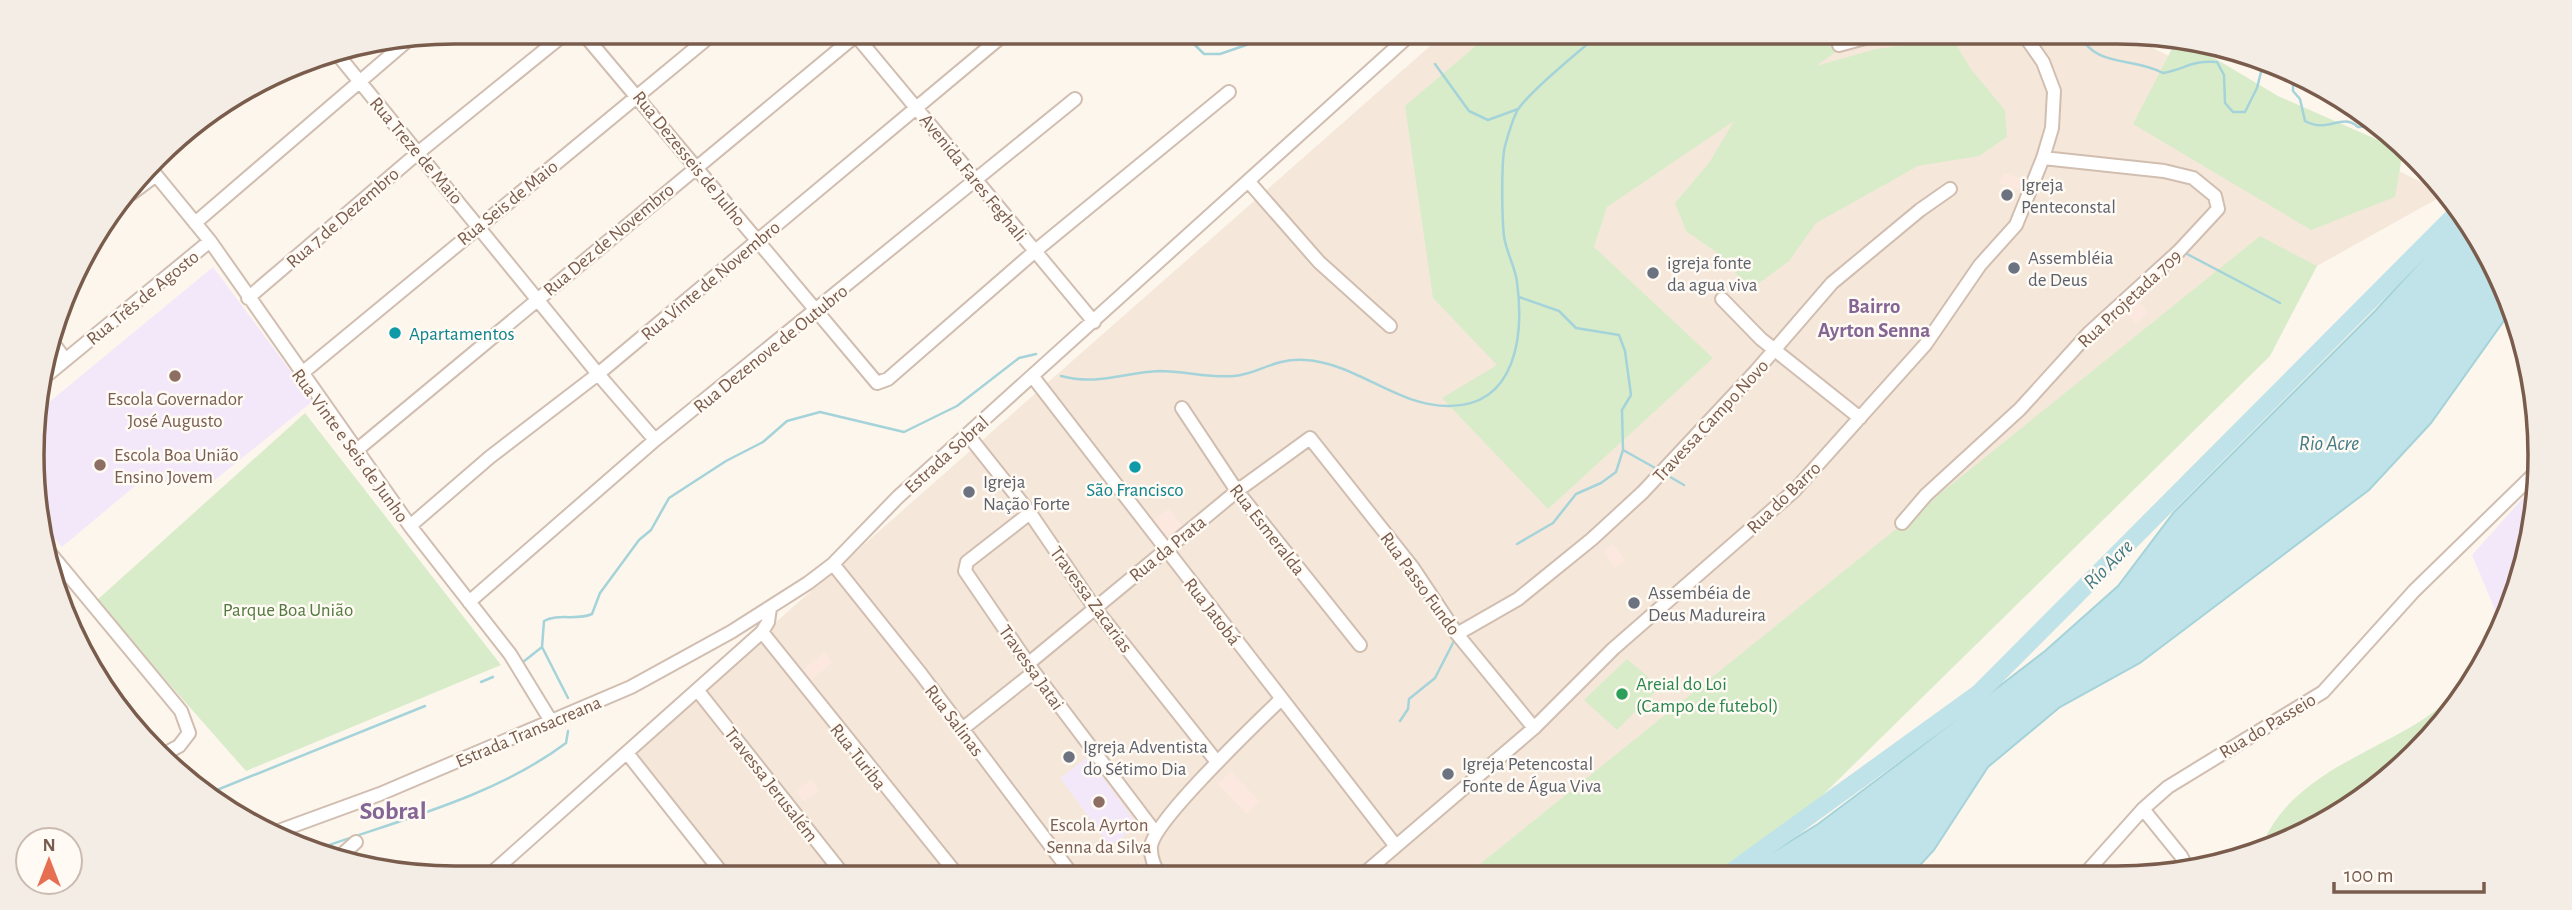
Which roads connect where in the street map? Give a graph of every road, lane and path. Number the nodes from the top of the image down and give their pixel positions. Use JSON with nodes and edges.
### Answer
{"nodes":[{"id":1,"x":553,"y":44,"type":"edge"},
{"id":2,"x":593,"y":44,"type":"edge"},
{"id":3,"x":700,"y":44,"type":"edge"},
{"id":4,"x":844,"y":44,"type":"edge"},
{"id":5,"x":866,"y":44,"type":"edge"},
{"id":6,"x":993,"y":44,"type":"edge"},
{"id":7,"x":1400,"y":44,"type":"edge"},
{"id":8,"x":2030,"y":44,"type":"edge"},
{"id":9,"x":399,"y":47,"type":"edge"},
{"id":10,"x":342,"y":60,"type":"edge"},
{"id":11,"x":359,"y":80,"type":"junction"},
{"id":12,"x":1229,"y":92,"type":"dead end"},
{"id":13,"x":638,"y":94,"type":"junction"},
{"id":14,"x":1075,"y":99,"type":"dead end"},
{"id":15,"x":918,"y":108,"type":"junction"},
{"id":16,"x":419,"y":152,"type":"junction"},
{"id":17,"x":2043,"y":158,"type":"junction"},
{"id":18,"x":695,"y":166,"type":"junction"},
{"id":19,"x":155,"y":174,"type":"edge"},
{"id":20,"x":976,"y":177,"type":"junction"},
{"id":21,"x":1249,"y":181,"type":"junction"},
{"id":22,"x":1950,"y":189,"type":"dead end"},
{"id":23,"x":195,"y":223,"type":"junction"},
{"id":24,"x":478,"y":224,"type":"junction"},
{"id":25,"x":757,"y":240,"type":"junction"},
{"id":26,"x":210,"y":241,"type":"junction"},
{"id":27,"x":1034,"y":252,"type":"junction"},
{"id":28,"x":248,"y":298,"type":"junction"},
{"id":29,"x":538,"y":298,"type":"junction"},
{"id":30,"x":1722,"y":299,"type":"dead end"},
{"id":31,"x":818,"y":310,"type":"junction"},
{"id":32,"x":1094,"y":322,"type":"junction"},
{"id":33,"x":1390,"y":327,"type":"dead end"},
{"id":34,"x":58,"y":350,"type":"edge"},
{"id":35,"x":1775,"y":351,"type":"junction"},
{"id":36,"x":65,"y":359,"type":"junction"},
{"id":37,"x":53,"y":369,"type":"edge"},
{"id":38,"x":300,"y":374,"type":"junction"},
{"id":39,"x":598,"y":374,"type":"junction"},
{"id":40,"x":1033,"y":377,"type":"junction"},
{"id":41,"x":1182,"y":408,"type":"dead end"},
{"id":42,"x":1860,"y":418,"type":"junction"},
{"id":43,"x":968,"y":435,"type":"junction"},
{"id":44,"x":1310,"y":438,"type":"joint"},
{"id":45,"x":656,"y":440,"type":"junction"},
{"id":46,"x":358,"y":449,"type":"junction"},
{"id":47,"x":2527,"y":481,"type":"edge"},
{"id":48,"x":1237,"y":491,"type":"junction"},
{"id":49,"x":1030,"y":513,"type":"junction"},
{"id":50,"x":1902,"y":523,"type":"dead end"},
{"id":51,"x":410,"y":526,"type":"junction"},
{"id":52,"x":1166,"y":549,"type":"junction"},
{"id":53,"x":59,"y":564,"type":"edge"},
{"id":54,"x":833,"y":564,"type":"junction"},
{"id":55,"x":469,"y":602,"type":"junction"},
{"id":56,"x":1094,"y":607,"type":"junction"},
{"id":57,"x":770,"y":608,"type":"junction"},
{"id":58,"x":762,"y":632,"type":"junction"},
{"id":59,"x":1457,"y":634,"type":"junction"},
{"id":60,"x":1360,"y":645,"type":"dead end"},
{"id":61,"x":1032,"y":667,"type":"junction"},
{"id":62,"x":698,"y":691,"type":"junction"},
{"id":63,"x":1281,"y":699,"type":"junction"},
{"id":64,"x":551,"y":721,"type":"junction"},
{"id":65,"x":1534,"y":728,"type":"junction"},
{"id":66,"x":961,"y":730,"type":"junction"},
{"id":67,"x":170,"y":751,"type":"edge"},
{"id":68,"x":626,"y":753,"type":"junction"},
{"id":69,"x":1217,"y":762,"type":"junction"},
{"id":70,"x":2143,"y":809,"type":"junction"},
{"id":71,"x":284,"y":829,"type":"edge"},
{"id":72,"x":1155,"y":832,"type":"junction"},
{"id":73,"x":356,"y":842,"type":"dead end"},
{"id":74,"x":1395,"y":845,"type":"junction"},
{"id":75,"x":346,"y":851,"type":"edge"},
{"id":76,"x":2183,"y":861,"type":"edge"},
{"id":77,"x":499,"y":866,"type":"edge"},
{"id":78,"x":716,"y":866,"type":"edge"},
{"id":79,"x":837,"y":866,"type":"edge"},
{"id":80,"x":950,"y":866,"type":"edge"},
{"id":81,"x":1066,"y":866,"type":"edge"},
{"id":82,"x":1156,"y":866,"type":"edge"},
{"id":83,"x":1372,"y":866,"type":"edge"},
{"id":84,"x":2092,"y":866,"type":"edge"}],
"edges":[{"from":1,"to":16,"type":"street","name":"Rua 7 de Dezembro"},
{"from":2,"to":13,"type":"street","name":"Rua Dezesseis de Julho"},
{"from":3,"to":13,"type":"street","name":"Rua Seis de Maio"},
{"from":4,"to":18,"type":"street","name":"Rua Dez de Novembro"},
{"from":5,"to":15,"type":"street","name":"Avenida Fares Feghali"},
{"from":6,"to":15,"type":"street","name":"Rua Vinte de Novembro"},
{"from":7,"to":21,"type":"street","name":"Estrada Sobral"},
{"from":8,"to":17,"type":"street","name":"Rua do Barro"},
{"from":9,"to":11,"type":"street"},
{"from":10,"to":11,"type":"street","name":"Rua Treze de Maio"},
{"from":11,"to":16,"type":"street","name":"Rua Treze de Maio"},
{"from":11,"to":23,"type":"street"},
{"from":12,"to":27,"type":"street"},
{"from":13,"to":18,"type":"street","name":"Rua Dezesseis de Julho"},
{"from":13,"to":24,"type":"street","name":"Rua Seis de Maio"},
{"from":14,"to":20,"type":"street","name":"Rua Dezenove de Outubro"},
{"from":15,"to":20,"type":"street","name":"Avenida Fares Feghali"},
{"from":15,"to":25,"type":"street","name":"Rua Vinte de Novembro"},
{"from":16,"to":24,"type":"street","name":"Rua Treze de Maio"},
{"from":16,"to":28,"type":"street","name":"Rua 7 de Dezembro"},
{"from":17,"to":42,"type":"street","name":"Rua do Barro"},
{"from":17,"to":50,"type":"street","name":"Rua Projetada 709"},
{"from":18,"to":25,"type":"street","name":"Rua Dezesseis de Julho"},
{"from":18,"to":29,"type":"street","name":"Rua Dez de Novembro"},
{"from":19,"to":23,"type":"street","name":"Rua Vinte e Seis de Junho"},
{"from":20,"to":27,"type":"street","name":"Avenida Fares Feghali"},
{"from":20,"to":31,"type":"street","name":"Rua Dezenove de Outubro"},
{"from":21,"to":32,"type":"street","name":"Estrada Sobral"},
{"from":21,"to":33,"type":"street"},
{"from":22,"to":35,"type":"street","name":"Travessa Campo Novo"},
{"from":23,"to":26,"type":"street","name":"Rua Vinte e Seis de Junho"},
{"from":24,"to":29,"type":"street","name":"Rua Treze de Maio"},
{"from":24,"to":38,"type":"street","name":"Rua Seis de Maio"},
{"from":25,"to":31,"type":"street","name":"Rua Dezesseis de Julho"},
{"from":25,"to":39,"type":"street","name":"Rua Vinte de Novembro"},
{"from":26,"to":28,"type":"street","name":"Rua Vinte e Seis de Junho"},
{"from":26,"to":36,"type":"street","name":"Rua Três de Agosto"},
{"from":27,"to":31,"type":"street","name":"Rua Dezesseis de Julho"},
{"from":27,"to":32,"type":"street","name":"Avenida Fares Feghali"},
{"from":28,"to":38,"type":"street","name":"Rua Vinte e Seis de Junho"},
{"from":29,"to":39,"type":"street","name":"Rua Treze de Maio"},
{"from":29,"to":46,"type":"street","name":"Rua Dez de Novembro"},
{"from":30,"to":35,"type":"street"},
{"from":31,"to":45,"type":"street","name":"Rua Dezenove de Outubro"},
{"from":32,"to":40,"type":"street","name":"Estrada Sobral"},
{"from":34,"to":36,"type":"street"},
{"from":35,"to":42,"type":"street"},
{"from":35,"to":59,"type":"street","name":"Travessa Campo Novo"},
{"from":36,"to":37,"type":"street","name":"Rua Três de Agosto"},
{"from":38,"to":46,"type":"street","name":"Rua Vinte e Seis de Junho"},
{"from":39,"to":45,"type":"street","name":"Rua Treze de Maio"},
{"from":39,"to":51,"type":"street","name":"Rua Vinte de Novembro"},
{"from":40,"to":43,"type":"street","name":"Estrada Sobral"},
{"from":40,"to":52,"type":"street","name":"Rua Jatobá"},
{"from":41,"to":48,"type":"street","name":"Rua Esmeralda"},
{"from":42,"to":65,"type":"street","name":"Rua do Barro"},
{"from":43,"to":49,"type":"street","name":"Travessa Zacarias"},
{"from":43,"to":54,"type":"street","name":"Estrada Sobral"},
{"from":44,"to":48,"type":"street","name":"Rua da Prata"},
{"from":44,"to":59,"type":"street","name":"Rua Passo Fundo"},
{"from":45,"to":55,"type":"street","name":"Rua Dezenove de Outubro"},
{"from":46,"to":51,"type":"street","name":"Rua Vinte e Seis de Junho"},
{"from":47,"to":70,"type":"street","name":"Rua do Passeio"},
{"from":48,"to":52,"type":"street","name":"Rua da Prata"},
{"from":48,"to":60,"type":"street","name":"Rua Esmeralda"},
{"from":49,"to":56,"type":"street","name":"Travessa Zacarias"},
{"from":49,"to":61,"type":"street","name":"Travessa Jatai"},
{"from":51,"to":55,"type":"street","name":"Rua Vinte e Seis de Junho"},
{"from":52,"to":56,"type":"street","name":"Rua da Prata"},
{"from":52,"to":63,"type":"street","name":"Rua Jatobá"},
{"from":53,"to":67,"type":"street"},
{"from":54,"to":57,"type":"street","name":"Estrada Sobral"},
{"from":54,"to":66,"type":"street","name":"Rua Salinas"},
{"from":55,"to":64,"type":"street","name":"Rua Vinte e Seis de Junho"},
{"from":56,"to":61,"type":"street","name":"Rua da Prata"},
{"from":56,"to":69,"type":"street","name":"Travessa Zacarias"},
{"from":57,"to":58,"type":"street"},
{"from":57,"to":64,"type":"street","name":"Estrada Transacreana"},
{"from":58,"to":62,"type":"street"},
{"from":58,"to":80,"type":"street","name":"Rua Turiba"},
{"from":59,"to":65,"type":"street","name":"Rua Passo Fundo"},
{"from":61,"to":66,"type":"street","name":"Rua da Prata"},
{"from":61,"to":72,"type":"street","name":"Travessa Jatai"},
{"from":62,"to":68,"type":"street"},
{"from":62,"to":79,"type":"street","name":"Travessa Jerusalém"},
{"from":63,"to":69,"type":"street"},
{"from":63,"to":74,"type":"street","name":"Rua Jatobá"},
{"from":64,"to":71,"type":"street","name":"Estrada Transacreana"},
{"from":65,"to":74,"type":"street","name":"Rua do Barro"},
{"from":66,"to":81,"type":"street","name":"Rua Salinas"},
{"from":68,"to":77,"type":"street"},
{"from":68,"to":78,"type":"street"},
{"from":69,"to":72,"type":"street"},
{"from":70,"to":76,"type":"street"},
{"from":70,"to":84,"type":"street","name":"Rua do Passeio"},
{"from":72,"to":82,"type":"street"},
{"from":73,"to":75,"type":"street"},
{"from":74,"to":83,"type":"street","name":"Rua do Barro"}]}
